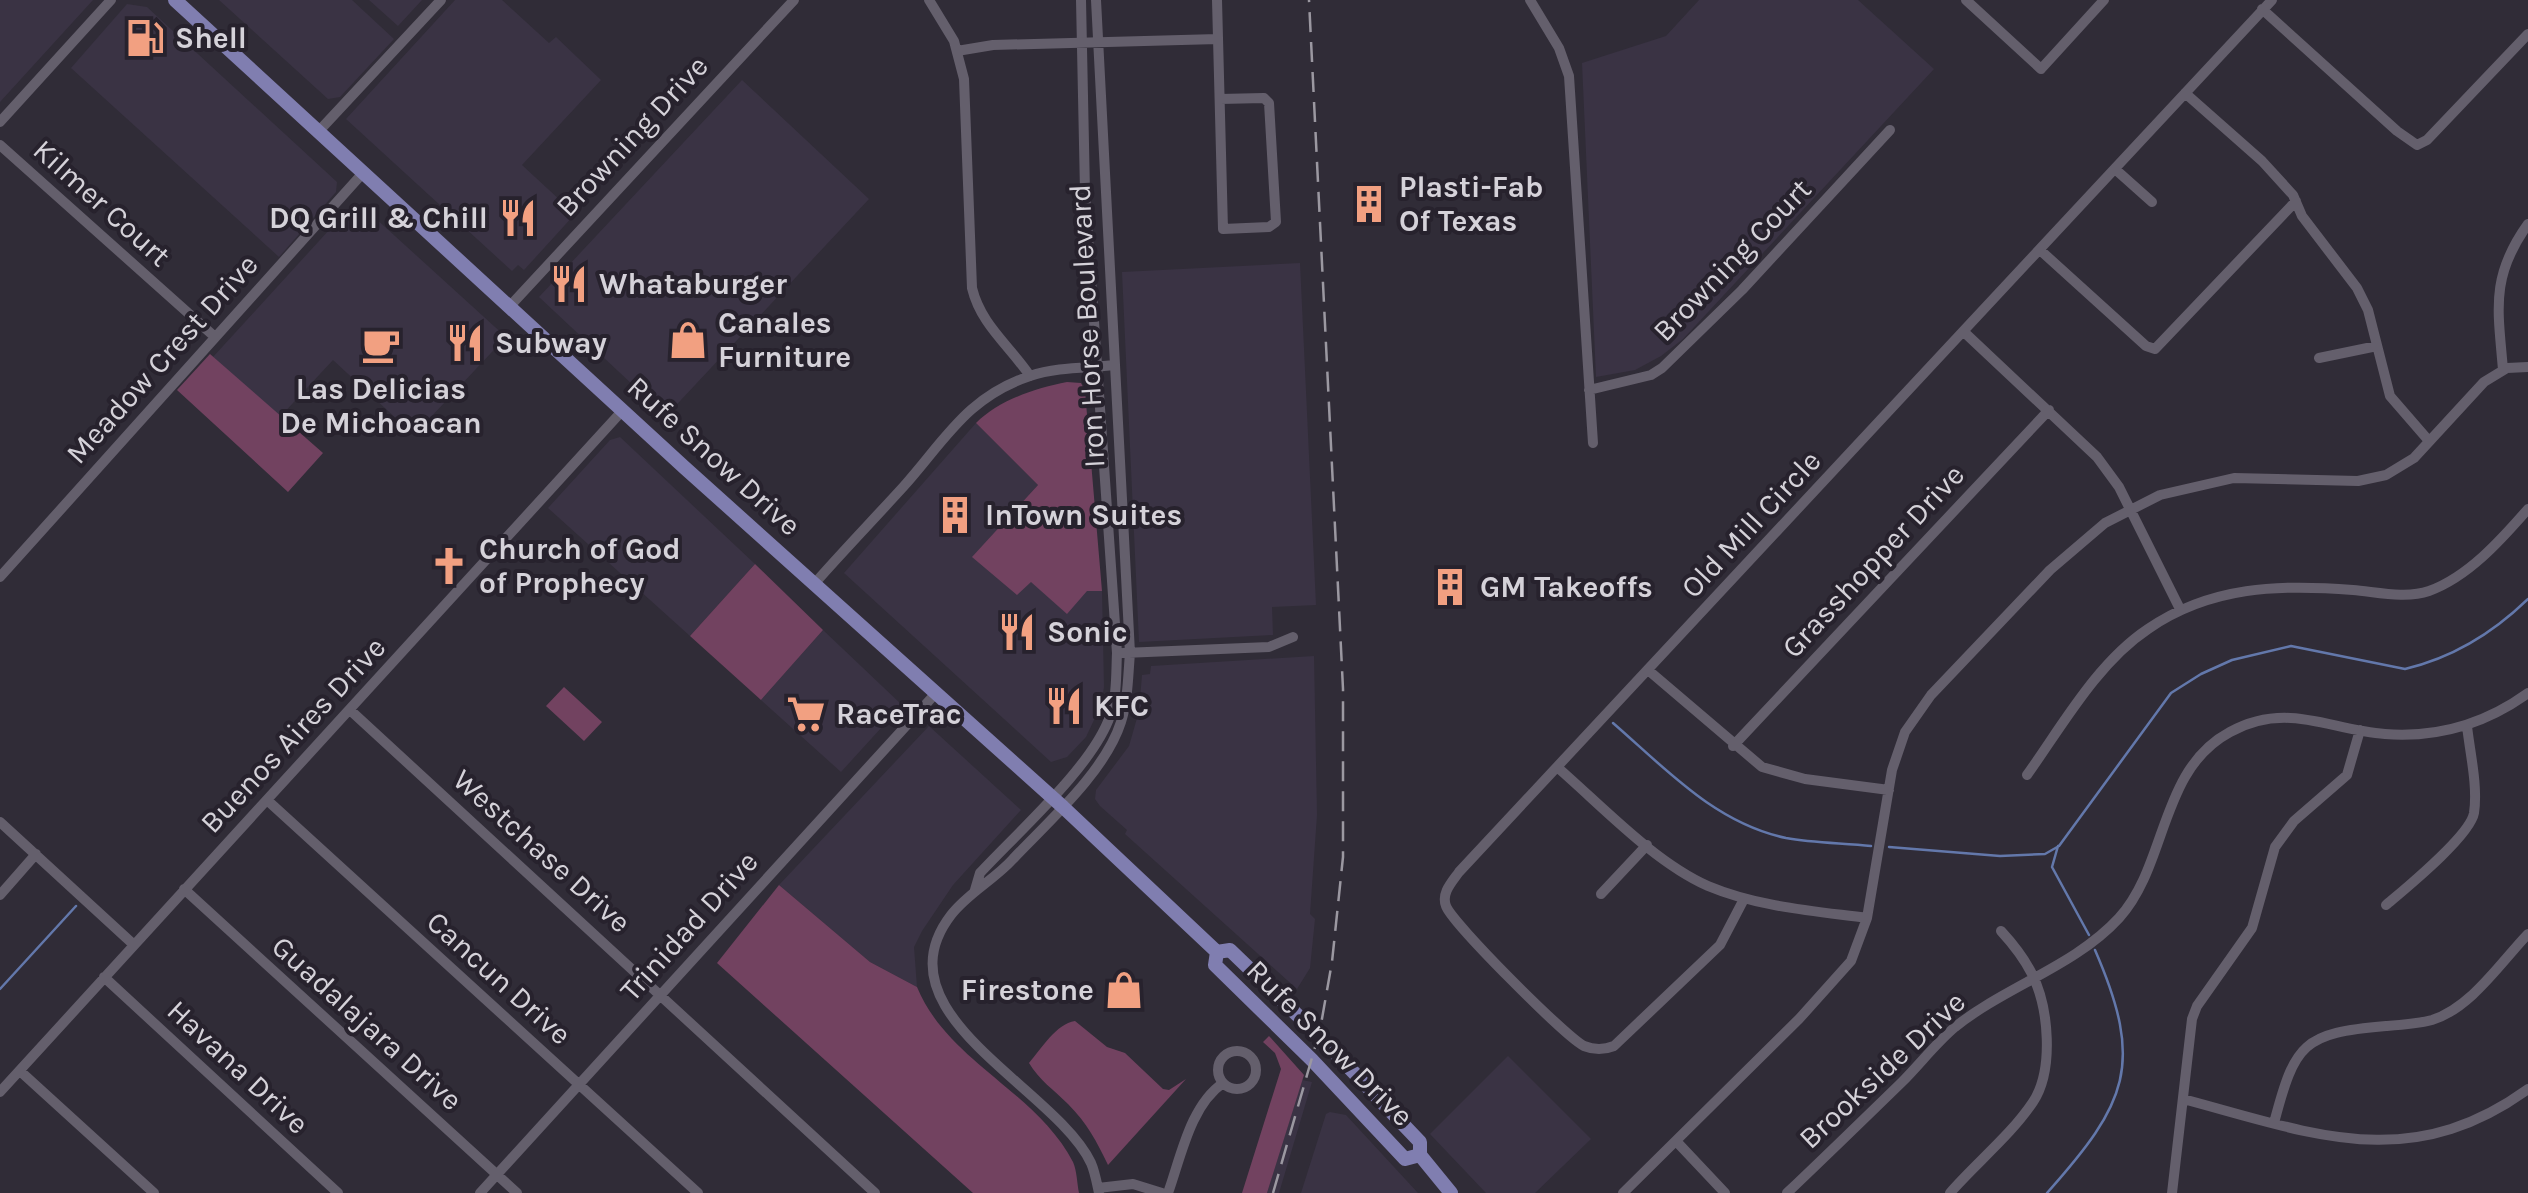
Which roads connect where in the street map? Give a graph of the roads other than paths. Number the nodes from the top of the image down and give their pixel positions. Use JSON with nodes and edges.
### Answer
{"nodes":[{"id":1,"x":111,"y":0,"type":"edge"},
{"id":2,"x":174,"y":0,"type":"edge"},
{"id":3,"x":441,"y":0,"type":"edge"},
{"id":4,"x":794,"y":0,"type":"edge"},
{"id":5,"x":929,"y":0,"type":"edge"},
{"id":6,"x":1081,"y":0,"type":"edge"},
{"id":7,"x":1096,"y":0,"type":"edge"},
{"id":8,"x":1217,"y":0,"type":"edge"},
{"id":9,"x":1530,"y":0,"type":"edge"},
{"id":10,"x":1966,"y":0,"type":"edge"},
{"id":11,"x":2104,"y":0,"type":"edge"},
{"id":12,"x":2272,"y":0,"type":"edge"},
{"id":13,"x":2262,"y":9,"type":"junction"},
{"id":14,"x":2528,"y":34,"type":"edge"},
{"id":15,"x":1218,"y":39,"type":"junction"},
{"id":16,"x":1082,"y":44,"type":"junction"},
{"id":17,"x":1098,"y":44,"type":"junction"},
{"id":18,"x":958,"y":51,"type":"junction"},
{"id":19,"x":2185,"y":93,"type":"junction"},
{"id":20,"x":1220,"y":99,"type":"junction"},
{"id":21,"x":0,"y":122,"type":"edge"},
{"id":22,"x":1890,"y":130,"type":"dead end"},
{"id":23,"x":318,"y":132,"type":"junction"},
{"id":24,"x":0,"y":145,"type":"edge"},
{"id":25,"x":2116,"y":169,"type":"junction"},
{"id":26,"x":362,"y":174,"type":"junction"},
{"id":27,"x":2296,"y":201,"type":"junction"},
{"id":28,"x":2152,"y":202,"type":"dead end"},
{"id":29,"x":2528,"y":224,"type":"edge"},
{"id":30,"x":2040,"y":250,"type":"junction"},
{"id":31,"x":509,"y":308,"type":"junction"},
{"id":32,"x":1964,"y":332,"type":"junction"},
{"id":33,"x":215,"y":337,"type":"junction"},
{"id":34,"x":2377,"y":346,"type":"junction"},
{"id":35,"x":2319,"y":358,"type":"dead end"},
{"id":36,"x":1114,"y":365,"type":"junction"},
{"id":37,"x":1097,"y":367,"type":"junction"},
{"id":38,"x":2528,"y":367,"type":"edge"},
{"id":39,"x":2503,"y":370,"type":"junction"},
{"id":40,"x":1030,"y":376,"type":"junction"},
{"id":41,"x":1589,"y":390,"type":"junction"},
{"id":42,"x":623,"y":410,"type":"junction"},
{"id":43,"x":2048,"y":410,"type":"junction"},
{"id":44,"x":2429,"y":442,"type":"junction"},
{"id":45,"x":1592,"y":444,"type":"dead end"},
{"id":46,"x":2131,"y":508,"type":"junction"},
{"id":47,"x":2528,"y":510,"type":"edge"},
{"id":48,"x":0,"y":577,"type":"edge"},
{"id":49,"x":815,"y":584,"type":"junction"},
{"id":50,"x":2180,"y":610,"type":"junction"},
{"id":51,"x":1294,"y":637,"type":"dead end"},
{"id":52,"x":1117,"y":653,"type":"junction"},
{"id":53,"x":1130,"y":654,"type":"junction"},
{"id":54,"x":1648,"y":670,"type":"junction"},
{"id":55,"x":936,"y":692,"type":"junction"},
{"id":56,"x":2528,"y":693,"type":"edge"},
{"id":57,"x":350,"y":710,"type":"junction"},
{"id":58,"x":2467,"y":726,"type":"junction"},
{"id":59,"x":2360,"y":730,"type":"junction"},
{"id":60,"x":1734,"y":746,"type":"junction"},
{"id":61,"x":1557,"y":766,"type":"junction"},
{"id":62,"x":2027,"y":775,"type":"dead end"},
{"id":63,"x":1888,"y":790,"type":"junction"},
{"id":64,"x":268,"y":800,"type":"junction"},
{"id":65,"x":1057,"y":802,"type":"junction"},
{"id":66,"x":0,"y":822,"type":"edge"},
{"id":67,"x":1647,"y":844,"type":"junction"},
{"id":68,"x":36,"y":854,"type":"junction"},
{"id":69,"x":184,"y":889,"type":"junction"},
{"id":70,"x":1601,"y":894,"type":"dead end"},
{"id":71,"x":0,"y":895,"type":"edge"},
{"id":72,"x":1744,"y":899,"type":"junction"},
{"id":73,"x":2386,"y":905,"type":"dead end"},
{"id":74,"x":1866,"y":918,"type":"junction"},
{"id":75,"x":2001,"y":931,"type":"dead end"},
{"id":76,"x":2528,"y":934,"type":"edge"},
{"id":77,"x":133,"y":944,"type":"junction"},
{"id":78,"x":1217,"y":952,"type":"junction"},
{"id":79,"x":2034,"y":976,"type":"junction"},
{"id":80,"x":104,"y":978,"type":"junction"},
{"id":81,"x":661,"y":994,"type":"junction"},
{"id":82,"x":20,"y":1071,"type":"junction"},
{"id":83,"x":1223,"y":1083,"type":"dead end"},
{"id":84,"x":579,"y":1084,"type":"junction"},
{"id":85,"x":2528,"y":1088,"type":"edge"},
{"id":86,"x":0,"y":1092,"type":"edge"},
{"id":87,"x":2183,"y":1099,"type":"junction"},
{"id":88,"x":2274,"y":1122,"type":"junction"},
{"id":89,"x":1676,"y":1141,"type":"junction"},
{"id":90,"x":1420,"y":1155,"type":"junction"},
{"id":91,"x":496,"y":1175,"type":"junction"},
{"id":92,"x":1099,"y":1190,"type":"edge"},
{"id":93,"x":154,"y":1193,"type":"edge"},
{"id":94,"x":338,"y":1193,"type":"edge"},
{"id":95,"x":480,"y":1193,"type":"edge"},
{"id":96,"x":516,"y":1193,"type":"edge"},
{"id":97,"x":698,"y":1193,"type":"edge"},
{"id":98,"x":875,"y":1193,"type":"edge"},
{"id":99,"x":1165,"y":1193,"type":"edge"},
{"id":100,"x":1451,"y":1193,"type":"edge"},
{"id":101,"x":1622,"y":1193,"type":"edge"},
{"id":102,"x":1725,"y":1193,"type":"edge"},
{"id":103,"x":1788,"y":1193,"type":"edge"},
{"id":104,"x":1950,"y":1193,"type":"edge"},
{"id":105,"x":2172,"y":1193,"type":"edge"}],
"edges":[{"from":1,"to":21,"type":"street"},
{"from":2,"to":23,"type":"main road","name":"Rufe Snow Drive"},
{"from":3,"to":23,"type":"street"},
{"from":4,"to":31,"type":"street","name":"Browning Drive"},
{"from":5,"to":18,"type":"street"},
{"from":6,"to":16,"type":"street","name":"Iron Horse Boulevard"},
{"from":7,"to":17,"type":"street","name":"Iron Horse Boulevard"},
{"from":8,"to":15,"type":"street"},
{"from":9,"to":41,"type":"street"},
{"from":10,"to":11,"type":"street"},
{"from":12,"to":13,"type":"street","name":"Old Mill Circle"},
{"from":13,"to":14,"type":"street"},
{"from":13,"to":19,"type":"street","name":"Old Mill Circle"},
{"from":15,"to":17,"type":"street"},
{"from":15,"to":20,"type":"street"},
{"from":16,"to":17,"type":"street"},
{"from":16,"to":18,"type":"street"},
{"from":16,"to":37,"type":"street","name":"Iron Horse Boulevard"},
{"from":17,"to":36,"type":"street","name":"Iron Horse Boulevard"},
{"from":18,"to":40,"type":"street"},
{"from":19,"to":25,"type":"street","name":"Old Mill Circle"},
{"from":19,"to":27,"type":"street"},
{"from":20,"to":20,"type":"street"},
{"from":22,"to":41,"type":"street","name":"Browning Court"},
{"from":23,"to":26,"type":"main road","name":"Rufe Snow Drive"},
{"from":24,"to":33,"type":"street","name":"Kilmer Court"},
{"from":25,"to":28,"type":"street"},
{"from":25,"to":30,"type":"street","name":"Old Mill Circle"},
{"from":26,"to":31,"type":"main road","name":"Rufe Snow Drive"},
{"from":26,"to":33,"type":"street","name":"Meadow Crest Drive"},
{"from":27,"to":30,"type":"street"},
{"from":27,"to":34,"type":"street"},
{"from":29,"to":39,"type":"street"},
{"from":30,"to":32,"type":"street","name":"Old Mill Circle"},
{"from":31,"to":42,"type":"main road","name":"Rufe Snow Drive"},
{"from":32,"to":43,"type":"street"},
{"from":32,"to":54,"type":"street","name":"Old Mill Circle"},
{"from":33,"to":48,"type":"street","name":"Meadow Crest Drive"},
{"from":34,"to":35,"type":"street"},
{"from":34,"to":44,"type":"street"},
{"from":36,"to":37,"type":"street"},
{"from":36,"to":53,"type":"street","name":"Iron Horse Boulevard"},
{"from":37,"to":40,"type":"street"},
{"from":37,"to":52,"type":"street","name":"Iron Horse Boulevard"},
{"from":38,"to":39,"type":"street"},
{"from":39,"to":44,"type":"street"},
{"from":40,"to":49,"type":"street"},
{"from":41,"to":45,"type":"street"},
{"from":42,"to":49,"type":"main road","name":"Rufe Snow Drive"},
{"from":42,"to":57,"type":"street","name":"Buenos Aires Drive"},
{"from":43,"to":46,"type":"street"},
{"from":43,"to":60,"type":"street","name":"Grasshopper Drive"},
{"from":44,"to":46,"type":"street"},
{"from":46,"to":50,"type":"street"},
{"from":46,"to":63,"type":"street"},
{"from":47,"to":50,"type":"street"},
{"from":49,"to":55,"type":"main road","name":"Rufe Snow Drive"},
{"from":50,"to":62,"type":"street"},
{"from":51,"to":53,"type":"street"},
{"from":52,"to":53,"type":"street"},
{"from":52,"to":65,"type":"street","name":"Iron Horse Boulevard"},
{"from":53,"to":65,"type":"street","name":"Iron Horse Boulevard"},
{"from":54,"to":60,"type":"street"},
{"from":54,"to":61,"type":"street","name":"Old Mill Circle"},
{"from":55,"to":65,"type":"main road","name":"Rufe Snow Drive"},
{"from":55,"to":81,"type":"street","name":"Trinidad Drive"},
{"from":56,"to":58,"type":"street","name":"Brookside Drive"},
{"from":57,"to":64,"type":"street","name":"Buenos Aires Drive"},
{"from":57,"to":81,"type":"street","name":"Westchase Drive"},
{"from":58,"to":59,"type":"street","name":"Brookside Drive"},
{"from":58,"to":73,"type":"street"},
{"from":59,"to":79,"type":"street","name":"Brookside Drive"},
{"from":59,"to":87,"type":"street"},
{"from":60,"to":63,"type":"street"},
{"from":61,"to":67,"type":"street"},
{"from":61,"to":72,"type":"street","name":"Old Mill Circle"},
{"from":63,"to":74,"type":"street"},
{"from":64,"to":69,"type":"street","name":"Buenos Aires Drive"},
{"from":64,"to":84,"type":"street","name":"Cancun Drive"},
{"from":65,"to":78,"type":"main road","name":"Rufe Snow Drive"},
{"from":65,"to":92,"type":"street","name":"Iron Horse Boulevard"},
{"from":66,"to":68,"type":"street"},
{"from":67,"to":70,"type":"street"},
{"from":67,"to":72,"type":"street"},
{"from":68,"to":71,"type":"street"},
{"from":68,"to":77,"type":"street"},
{"from":69,"to":77,"type":"street","name":"Buenos Aires Drive"},
{"from":69,"to":91,"type":"street","name":"Guadalajara Drive"},
{"from":72,"to":74,"type":"street"},
{"from":74,"to":89,"type":"street"},
{"from":75,"to":79,"type":"street"},
{"from":76,"to":88,"type":"street"},
{"from":77,"to":80,"type":"street","name":"Buenos Aires Drive"},
{"from":78,"to":90,"type":"main road","name":"Rufe Snow Drive"},
{"from":78,"to":90,"type":"main road","name":"Rufe Snow Drive"},
{"from":79,"to":103,"type":"street","name":"Brookside Drive"},
{"from":79,"to":104,"type":"street"},
{"from":80,"to":82,"type":"street","name":"Buenos Aires Drive"},
{"from":80,"to":94,"type":"street","name":"Havana Drive"},
{"from":81,"to":84,"type":"street","name":"Trinidad Drive"},
{"from":81,"to":98,"type":"street","name":"Westchase Drive"},
{"from":82,"to":86,"type":"street","name":"Buenos Aires Drive"},
{"from":82,"to":93,"type":"street"},
{"from":83,"to":99,"type":"street"},
{"from":84,"to":91,"type":"street","name":"Trinidad Drive"},
{"from":84,"to":97,"type":"street","name":"Cancun Drive"},
{"from":85,"to":88,"type":"street"},
{"from":87,"to":88,"type":"street"},
{"from":87,"to":105,"type":"street"},
{"from":89,"to":101,"type":"street"},
{"from":89,"to":102,"type":"street"},
{"from":90,"to":100,"type":"main road","name":"Rufe Snow Drive"},
{"from":91,"to":95,"type":"street","name":"Trinidad Drive"},
{"from":91,"to":96,"type":"street","name":"Guadalajara Drive"},
{"from":92,"to":99,"type":"street"}]}
